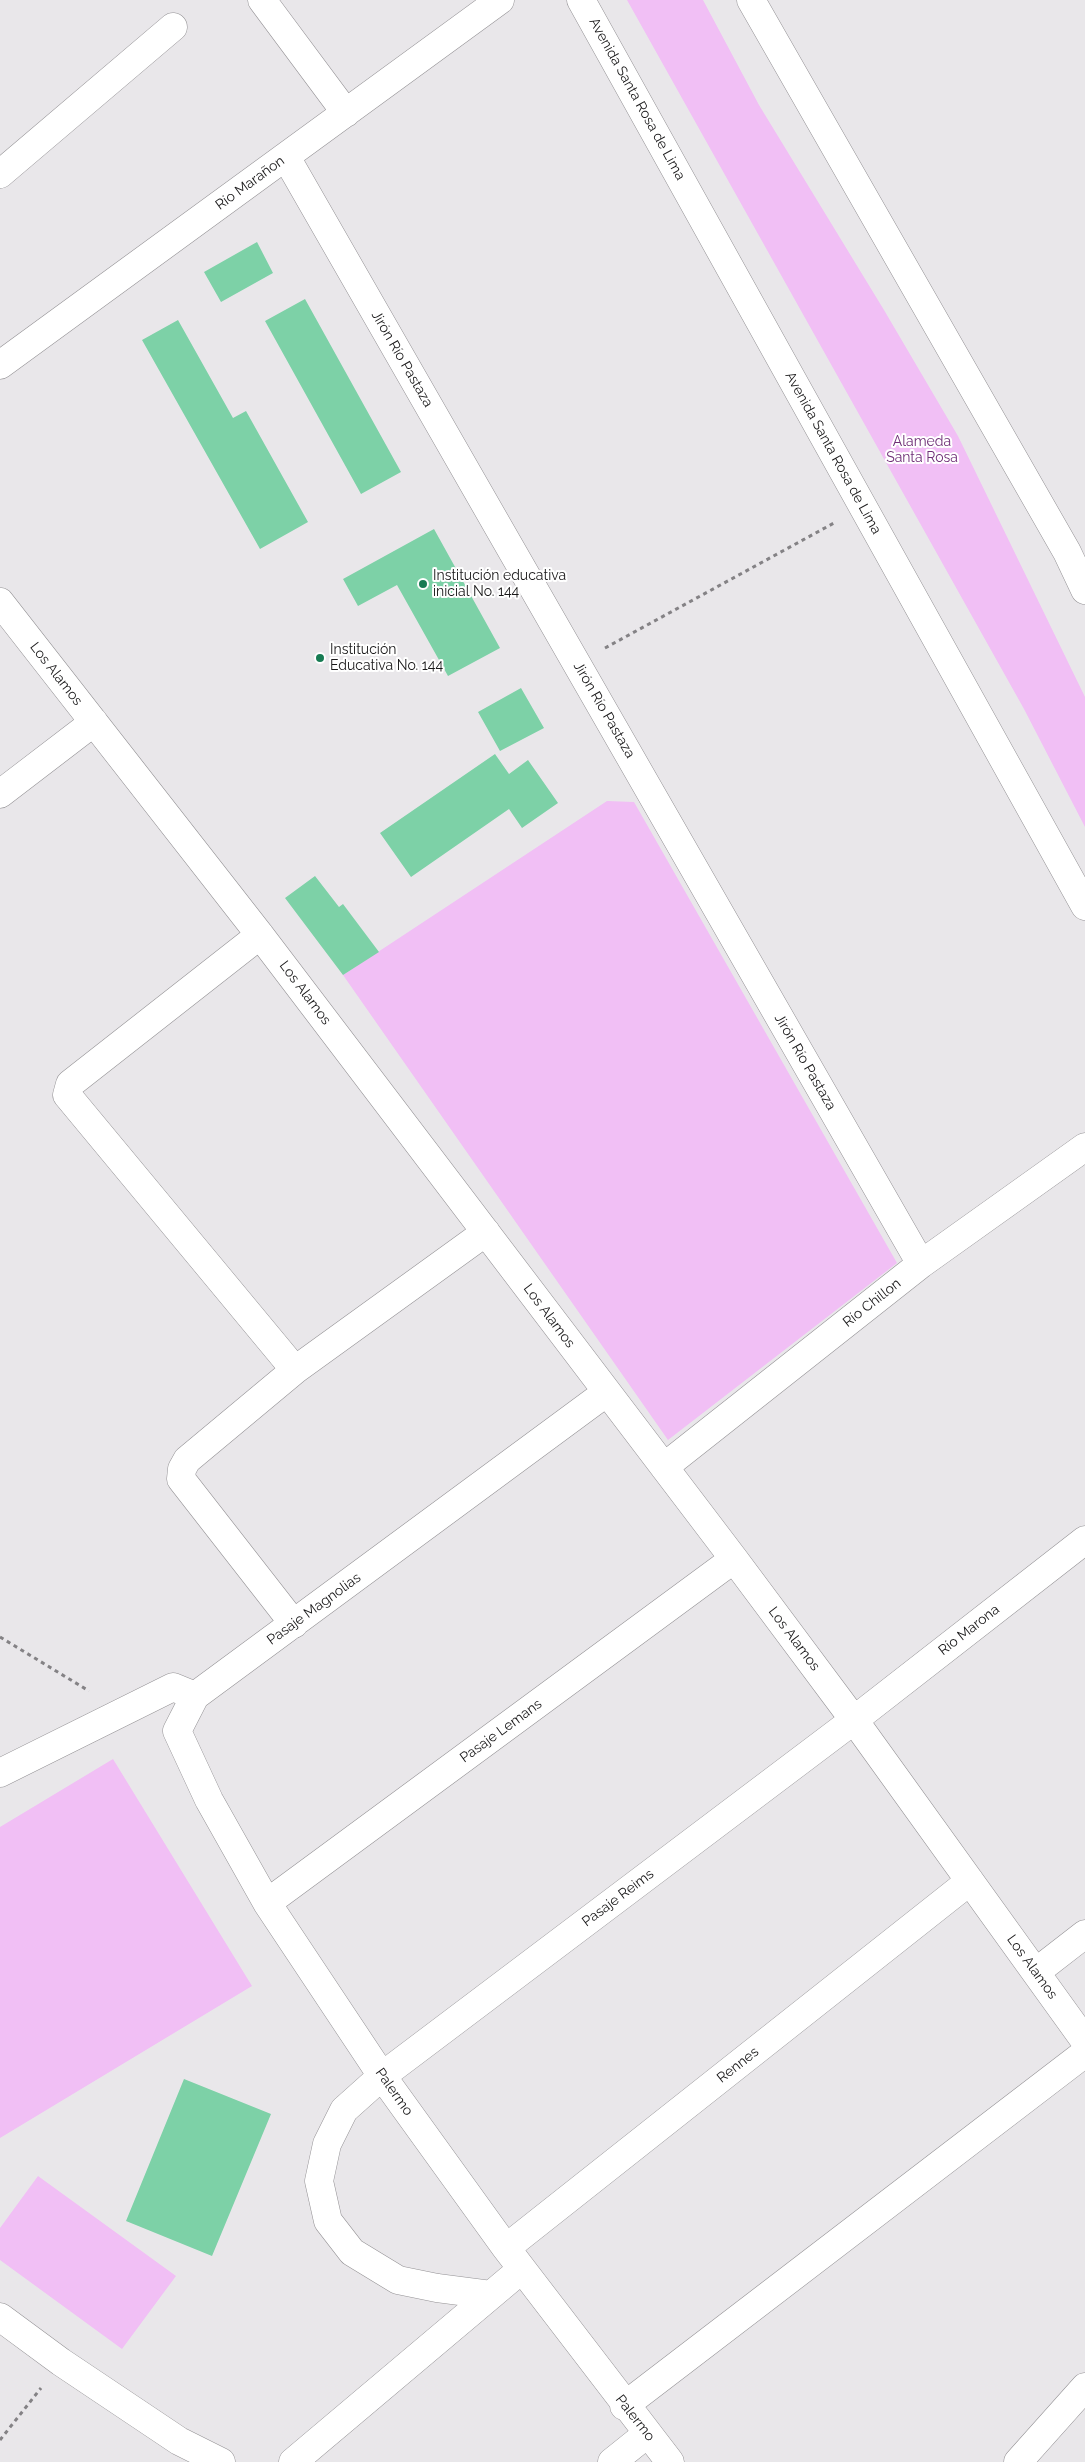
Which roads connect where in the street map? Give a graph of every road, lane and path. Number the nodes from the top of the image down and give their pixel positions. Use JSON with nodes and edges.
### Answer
{"nodes":[{"id":1,"x":262,"y":0,"type":"edge"},
{"id":2,"x":500,"y":0,"type":"edge"},
{"id":3,"x":581,"y":0,"type":"edge"},
{"id":4,"x":751,"y":0,"type":"edge"},
{"id":5,"x":173,"y":27,"type":"dead end"},
{"id":6,"x":346,"y":113,"type":"junction"},
{"id":7,"x":286,"y":157,"type":"junction"},
{"id":8,"x":0,"y":174,"type":"edge"},
{"id":9,"x":0,"y":365,"type":"edge"},
{"id":10,"x":864,"y":507,"type":"junction"},
{"id":11,"x":1085,"y":590,"type":"edge"},
{"id":12,"x":0,"y":602,"type":"edge"},
{"id":13,"x":577,"y":663,"type":"junction"},
{"id":14,"x":94,"y":722,"type":"junction"},
{"id":15,"x":0,"y":794,"type":"edge"},
{"id":16,"x":1085,"y":906,"type":"edge"},
{"id":17,"x":260,"y":935,"type":"junction"},
{"id":18,"x":1085,"y":1147,"type":"edge"},
{"id":19,"x":486,"y":1232,"type":"junction"},
{"id":20,"x":921,"y":1264,"type":"junction"},
{"id":21,"x":296,"y":1370,"type":"junction"},
{"id":22,"x":607,"y":1392,"type":"junction"},
{"id":23,"x":664,"y":1467,"type":"junction"},
{"id":24,"x":1085,"y":1540,"type":"edge"},
{"id":25,"x":734,"y":1559,"type":"junction"},
{"id":26,"x":294,"y":1624,"type":"junction"},
{"id":27,"x":0,"y":1637,"type":"edge"},
{"id":28,"x":195,"y":1696,"type":"junction"},
{"id":29,"x":123,"y":1712,"type":"junction"},
{"id":30,"x":854,"y":1720,"type":"junction"},
{"id":31,"x":0,"y":1773,"type":"edge"},
{"id":32,"x":970,"y":1881,"type":"junction"},
{"id":33,"x":267,"y":1903,"type":"junction"},
{"id":34,"x":1085,"y":1934,"type":"edge"},
{"id":35,"x":1036,"y":1972,"type":"junction"},
{"id":36,"x":1085,"y":2041,"type":"edge"},
{"id":37,"x":1085,"y":2053,"type":"edge"},
{"id":38,"x":382,"y":2076,"type":"junction"},
{"id":39,"x":514,"y":2259,"type":"junction"},
{"id":40,"x":491,"y":2295,"type":"junction"},
{"id":41,"x":0,"y":2316,"type":"edge"},
{"id":42,"x":61,"y":2362,"type":"junction"},
{"id":43,"x":1085,"y":2387,"type":"edge"},
{"id":44,"x":624,"y":2406,"type":"junction"},
{"id":45,"x":647,"y":2434,"type":"junction"},
{"id":46,"x":0,"y":2440,"type":"edge"},
{"id":47,"x":221,"y":2462,"type":"edge"},
{"id":48,"x":293,"y":2462,"type":"edge"},
{"id":49,"x":612,"y":2462,"type":"edge"},
{"id":50,"x":670,"y":2462,"type":"edge"},
{"id":51,"x":1018,"y":2462,"type":"edge"}],
"edges":[{"from":1,"to":6,"type":"street"},
{"from":2,"to":6,"type":"street","name":"Río Marañon"},
{"from":3,"to":10,"type":"street","name":"Avenida Santa Rosa de Lima"},
{"from":4,"to":11,"type":"street"},
{"from":5,"to":8,"type":"street"},
{"from":6,"to":7,"type":"street","name":"Río Marañon"},
{"from":7,"to":9,"type":"street","name":"Río Marañon"},
{"from":7,"to":13,"type":"street","name":"Jirón Río Pastaza"},
{"from":10,"to":13,"type":"path"},
{"from":10,"to":16,"type":"street","name":"Avenida Santa Rosa de Lima"},
{"from":12,"to":14,"type":"street","name":"Los Alamos"},
{"from":13,"to":20,"type":"street","name":"Jirón Río Pastaza"},
{"from":14,"to":15,"type":"street"},
{"from":14,"to":17,"type":"street","name":"Los Alamos"},
{"from":17,"to":19,"type":"street","name":"Los Alamos"},
{"from":17,"to":21,"type":"street"},
{"from":18,"to":20,"type":"street","name":"Río Chillon"},
{"from":19,"to":21,"type":"street"},
{"from":19,"to":22,"type":"street","name":"Los Alamos"},
{"from":20,"to":23,"type":"street","name":"Río Chillon"},
{"from":21,"to":26,"type":"street"},
{"from":22,"to":23,"type":"street","name":"Los Alamos"},
{"from":22,"to":26,"type":"street","name":"Pasaje Magnolias"},
{"from":23,"to":25,"type":"street","name":"Los Alamos"},
{"from":24,"to":30,"type":"street","name":"Río Marona"},
{"from":25,"to":30,"type":"street","name":"Los Alamos"},
{"from":25,"to":33,"type":"street","name":"Pasaje Lemans"},
{"from":26,"to":28,"type":"street","name":"Pasaje Magnolias"},
{"from":27,"to":29,"type":"path"},
{"from":28,"to":29,"type":"street"},
{"from":28,"to":33,"type":"street","name":"Palermo"},
{"from":29,"to":31,"type":"street"},
{"from":30,"to":32,"type":"street","name":"Los Alamos"},
{"from":30,"to":38,"type":"street","name":"Pasaje Reims"},
{"from":32,"to":35,"type":"street","name":"Los Alamos"},
{"from":32,"to":39,"type":"street","name":"Rennes"},
{"from":33,"to":38,"type":"street","name":"Palermo"},
{"from":34,"to":35,"type":"street"},
{"from":35,"to":36,"type":"street","name":"Los Alamos"},
{"from":37,"to":44,"type":"street"},
{"from":38,"to":39,"type":"street","name":"Palermo"},
{"from":38,"to":40,"type":"street","name":"Pasaje Reims"},
{"from":39,"to":40,"type":"street","name":"Rennes"},
{"from":39,"to":44,"type":"street","name":"Palermo"},
{"from":40,"to":48,"type":"street","name":"Rennes"},
{"from":41,"to":42,"type":"street"},
{"from":42,"to":46,"type":"path"},
{"from":42,"to":47,"type":"street"},
{"from":43,"to":51,"type":"street"},
{"from":44,"to":45,"type":"street","name":"Palermo"},
{"from":45,"to":49,"type":"street"},
{"from":45,"to":50,"type":"street","name":"Palermo"}]}
